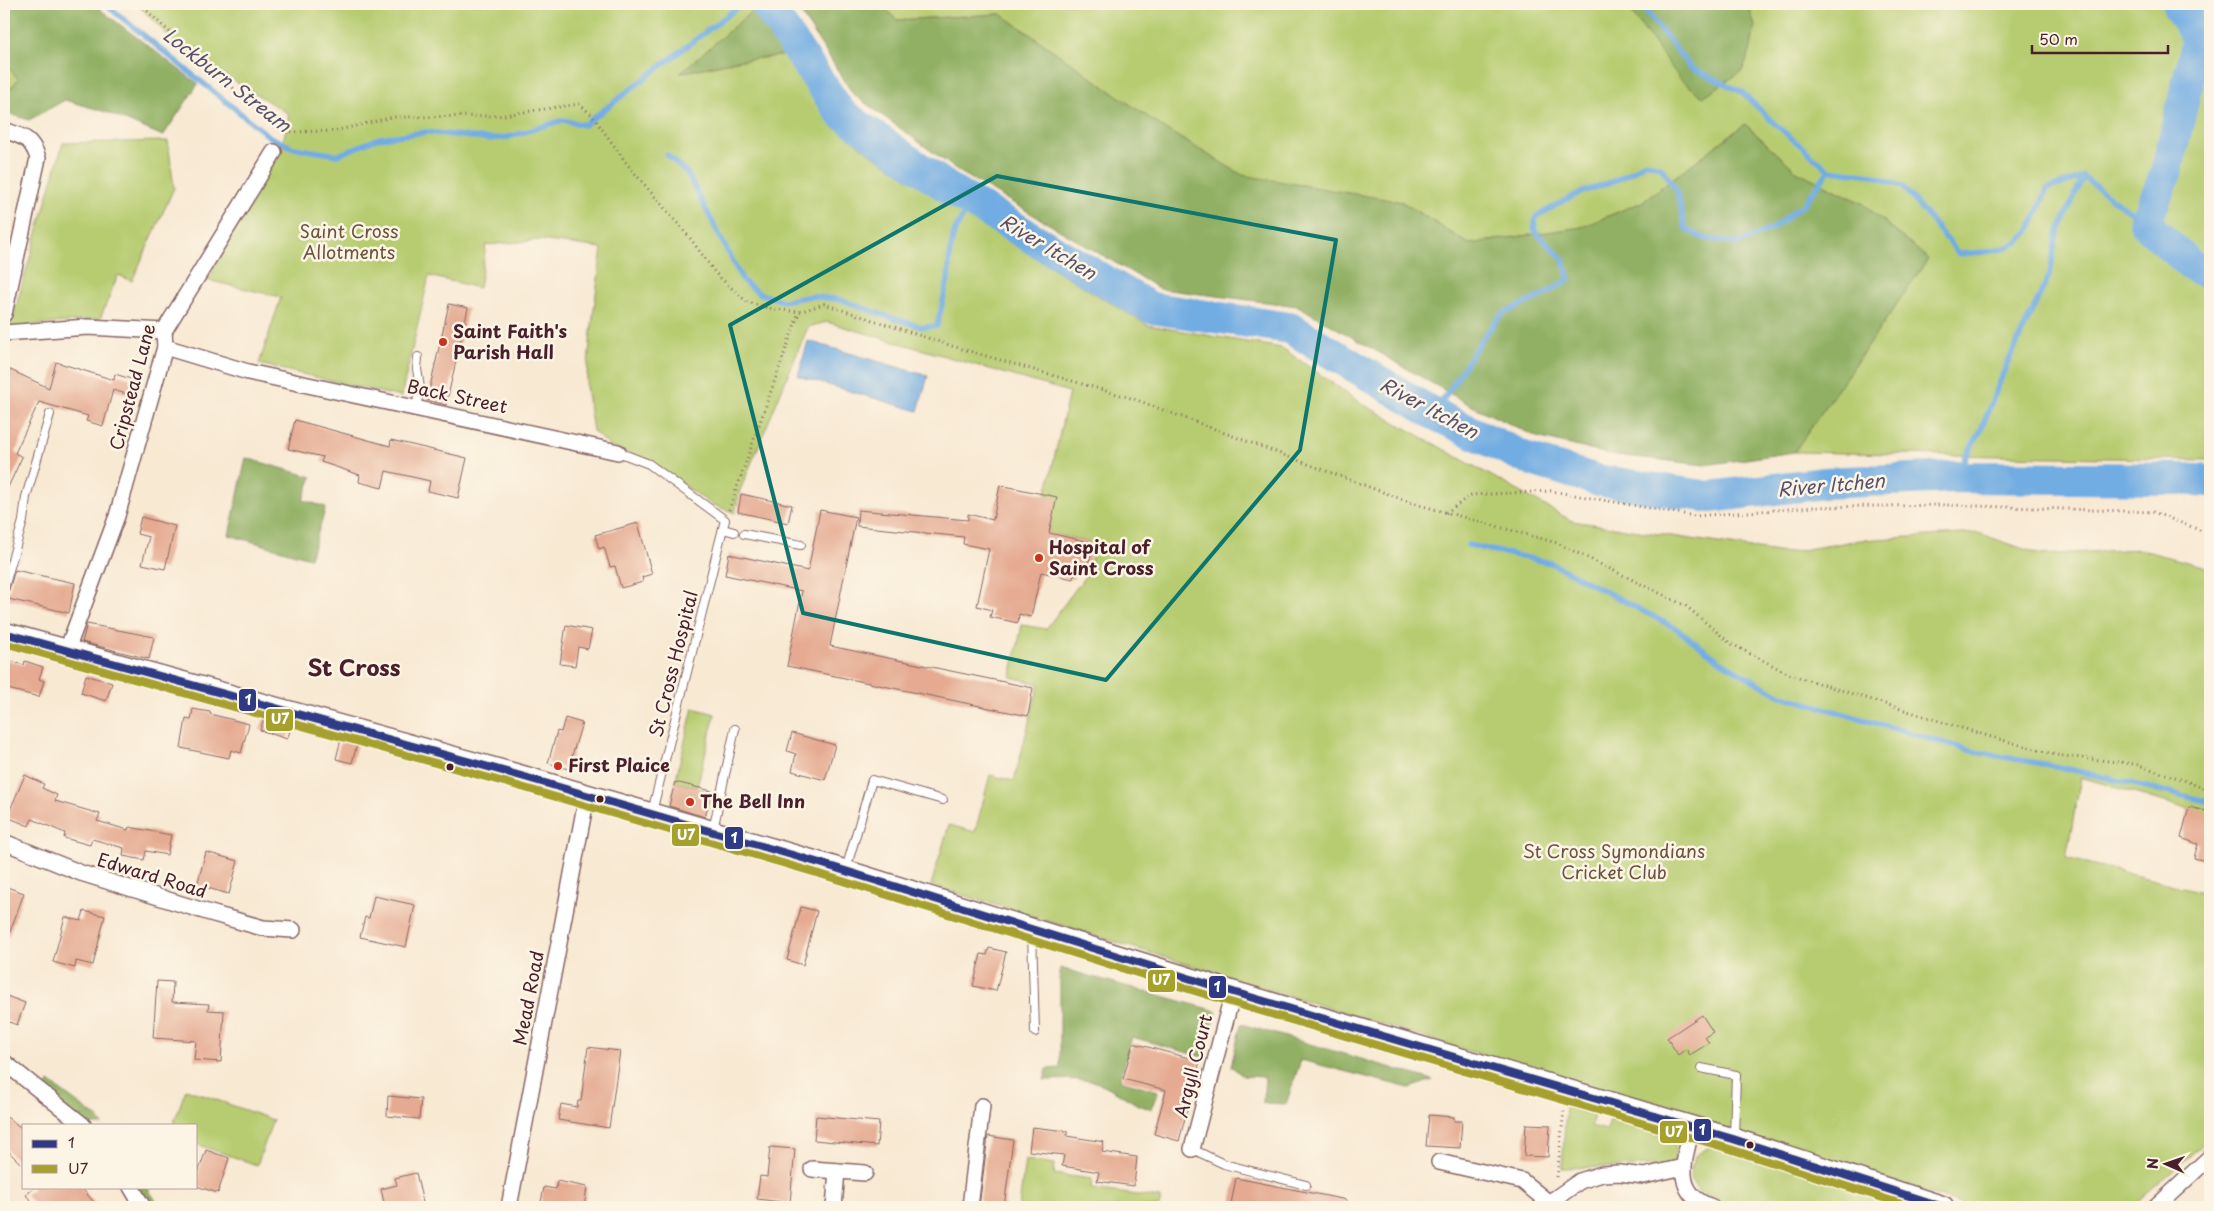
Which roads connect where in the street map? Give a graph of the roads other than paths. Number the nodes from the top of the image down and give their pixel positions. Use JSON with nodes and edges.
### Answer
{"nodes":[{"id":1,"x":4,"y":130,"type":"edge"},
{"id":2,"x":274,"y":152,"type":"dead end"},
{"id":3,"x":4,"y":314,"type":"edge"},
{"id":4,"x":164,"y":331,"type":"junction"},
{"id":5,"x":4,"y":332,"type":"edge"},
{"id":6,"x":166,"y":347,"type":"junction"},
{"id":7,"x":418,"y":357,"type":"dead end"},
{"id":8,"x":416,"y":408,"type":"junction"},
{"id":9,"x":50,"y":414,"type":"dead end"},
{"id":10,"x":618,"y":452,"type":"joint"},
{"id":11,"x":726,"y":520,"type":"joint"},
{"id":12,"x":723,"y":529,"type":"junction"},
{"id":13,"x":734,"y":532,"type":"dead end"},
{"id":14,"x":744,"y":534,"type":"dead end"},
{"id":15,"x":801,"y":545,"type":"dead end"},
{"id":16,"x":4,"y":588,"type":"edge"},
{"id":17,"x":4,"y":633,"type":"edge"},
{"id":18,"x":67,"y":650,"type":"junction"},
{"id":19,"x":735,"y":729,"type":"dead end"},
{"id":20,"x":587,"y":795,"type":"junction"},
{"id":21,"x":943,"y":800,"type":"dead end"},
{"id":22,"x":651,"y":814,"type":"junction"},
{"id":23,"x":713,"y":832,"type":"junction"},
{"id":24,"x":4,"y":842,"type":"edge"},
{"id":25,"x":845,"y":871,"type":"junction"},
{"id":26,"x":294,"y":930,"type":"dead end"},
{"id":27,"x":1032,"y":930,"type":"junction"},
{"id":28,"x":1233,"y":992,"type":"junction"},
{"id":29,"x":1035,"y":1032,"type":"dead end"},
{"id":30,"x":4,"y":1062,"type":"edge"},
{"id":31,"x":1701,"y":1068,"type":"dead end"},
{"id":32,"x":982,"y":1106,"type":"dead end"},
{"id":33,"x":82,"y":1124,"type":"edge"},
{"id":34,"x":1692,"y":1128,"type":"junction"},
{"id":35,"x":1734,"y":1139,"type":"junction"},
{"id":36,"x":1192,"y":1148,"type":"joint"},
{"id":37,"x":2210,"y":1158,"type":"edge"},
{"id":38,"x":1439,"y":1162,"type":"dead end"},
{"id":39,"x":1682,"y":1167,"type":"junction"},
{"id":40,"x":812,"y":1169,"type":"dead end"},
{"id":41,"x":837,"y":1171,"type":"junction"},
{"id":42,"x":865,"y":1173,"type":"dead end"},
{"id":43,"x":1306,"y":1185,"type":"dead end"},
{"id":44,"x":133,"y":1188,"type":"edge"},
{"id":45,"x":1545,"y":1205,"type":"edge"},
{"id":46,"x":143,"y":1207,"type":"edge"},
{"id":47,"x":509,"y":1207,"type":"edge"},
{"id":48,"x":834,"y":1207,"type":"edge"},
{"id":49,"x":970,"y":1207,"type":"edge"},
{"id":50,"x":1712,"y":1207,"type":"edge"},
{"id":51,"x":1943,"y":1207,"type":"edge"},
{"id":52,"x":2156,"y":1207,"type":"edge"}],
"edges":[{"from":1,"to":3,"type":"street"},
{"from":2,"to":4,"type":"street","name":"Cripstead Lane"},
{"from":4,"to":5,"type":"street"},
{"from":4,"to":6,"type":"street","name":"Cripstead Lane"},
{"from":6,"to":8,"type":"street","name":"Back Street"},
{"from":6,"to":18,"type":"street","name":"Cripstead Lane"},
{"from":7,"to":8,"type":"lane"},
{"from":8,"to":10,"type":"street","name":"Back Street"},
{"from":9,"to":16,"type":"lane"},
{"from":10,"to":11,"type":"lane","name":"Back Street"},
{"from":11,"to":12,"type":"lane","name":"St Cross Hospital"},
{"from":12,"to":13,"type":"lane"},
{"from":12,"to":22,"type":"lane","name":"St Cross Hospital"},
{"from":14,"to":15,"type":"lane"},
{"from":17,"to":18,"type":"main road"},
{"from":18,"to":20,"type":"main road"},
{"from":19,"to":23,"type":"lane"},
{"from":20,"to":22,"type":"main road"},
{"from":20,"to":47,"type":"street","name":"Mead Road"},
{"from":21,"to":25,"type":"lane"},
{"from":22,"to":23,"type":"main road"},
{"from":23,"to":25,"type":"main road"},
{"from":24,"to":26,"type":"street","name":"Edward Road"},
{"from":25,"to":27,"type":"main road"},
{"from":27,"to":28,"type":"main road"},
{"from":27,"to":29,"type":"lane"},
{"from":28,"to":34,"type":"main road"},
{"from":28,"to":36,"type":"street","name":"Argyll Court"},
{"from":30,"to":33,"type":"street"},
{"from":31,"to":35,"type":"lane"},
{"from":32,"to":49,"type":"street"},
{"from":34,"to":35,"type":"main road"},
{"from":34,"to":39,"type":"street"},
{"from":35,"to":51,"type":"main road"},
{"from":36,"to":43,"type":"lane"},
{"from":37,"to":52,"type":"street"},
{"from":38,"to":45,"type":"street"},
{"from":39,"to":45,"type":"street"},
{"from":39,"to":50,"type":"street"},
{"from":40,"to":41,"type":"street"},
{"from":41,"to":42,"type":"street"},
{"from":41,"to":48,"type":"street"},
{"from":44,"to":46,"type":"street"}]}
